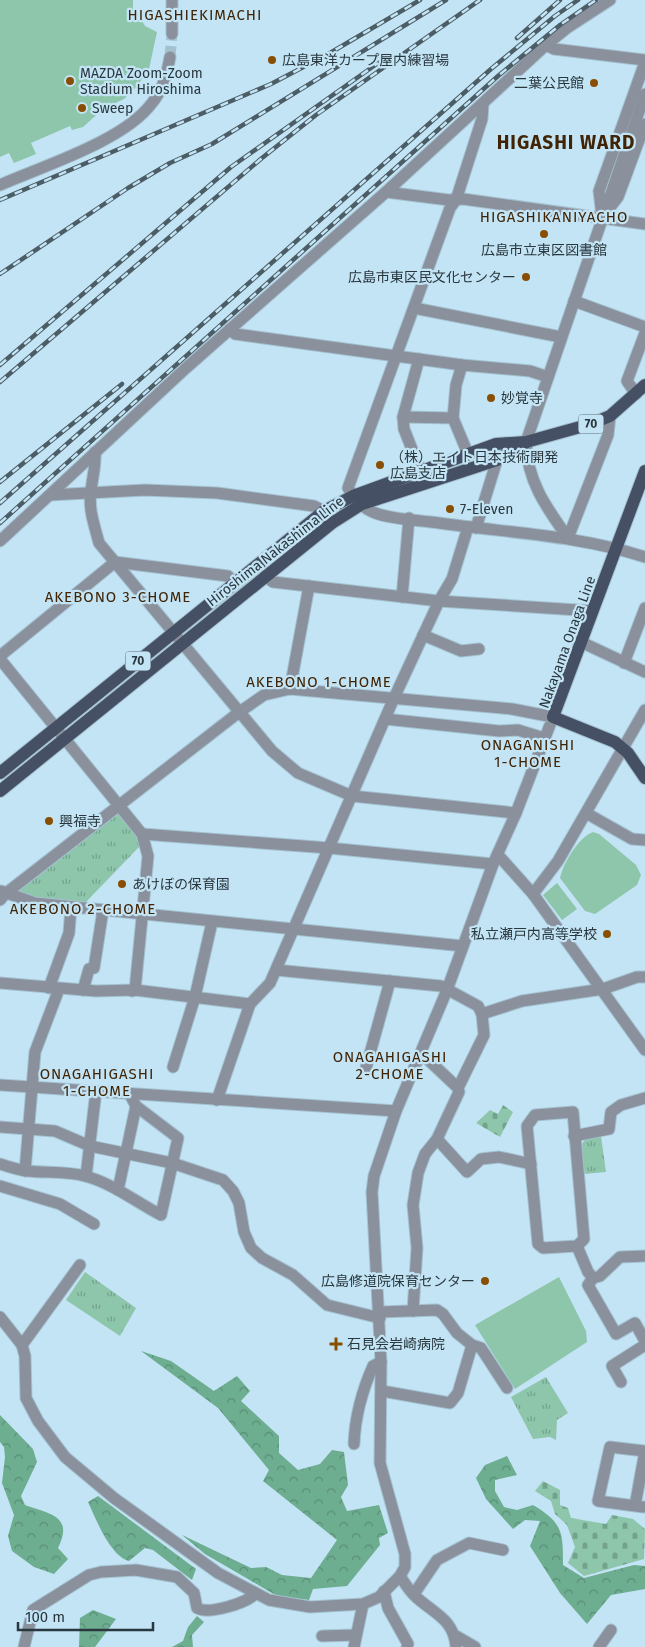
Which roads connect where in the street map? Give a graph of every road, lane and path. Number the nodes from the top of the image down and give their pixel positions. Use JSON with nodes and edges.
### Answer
{"nodes":[{"id":1,"x":172,"y":0,"type":"edge"},
{"id":2,"x":610,"y":0,"type":"edge"},
{"id":3,"x":172,"y":34,"type":"tunnel mouth"},
{"id":4,"x":546,"y":45,"type":"junction"},
{"id":5,"x":170,"y":57,"type":"tunnel mouth"},
{"id":6,"x":645,"y":61,"type":"edge"},
{"id":7,"x":645,"y":94,"type":"edge"},
{"id":8,"x":483,"y":104,"type":"junction"},
{"id":9,"x":645,"y":124,"type":"edge"},
{"id":10,"x":0,"y":185,"type":"edge"},
{"id":11,"x":386,"y":192,"type":"junction"},
{"id":12,"x":456,"y":200,"type":"junction"},
{"id":13,"x":602,"y":217,"type":"junction"},
{"id":14,"x":645,"y":224,"type":"edge"},
{"id":15,"x":574,"y":301,"type":"junction"},
{"id":16,"x":414,"y":308,"type":"junction"},
{"id":17,"x":645,"y":327,"type":"edge"},
{"id":18,"x":230,"y":329,"type":"junction"},
{"id":19,"x":645,"y":333,"type":"edge"},
{"id":20,"x":561,"y":337,"type":"junction"},
{"id":21,"x":397,"y":356,"type":"junction"},
{"id":22,"x":420,"y":359,"type":"junction"},
{"id":23,"x":462,"y":365,"type":"junction"},
{"id":24,"x":548,"y":377,"type":"junction"},
{"id":25,"x":640,"y":390,"type":"edge"},
{"id":26,"x":403,"y":416,"type":"junction"},
{"id":27,"x":610,"y":416,"type":"junction"},
{"id":28,"x":453,"y":418,"type":"junction"},
{"id":29,"x":526,"y":442,"type":"junction"},
{"id":30,"x":96,"y":452,"type":"junction"},
{"id":31,"x":468,"y":454,"type":"junction"},
{"id":32,"x":497,"y":460,"type":"junction"},
{"id":33,"x":645,"y":471,"type":"edge"},
{"id":34,"x":421,"y":472,"type":"junction"},
{"id":35,"x":90,"y":493,"type":"junction"},
{"id":36,"x":50,"y":495,"type":"junction"},
{"id":37,"x":357,"y":500,"type":"junction"},
{"id":38,"x":324,"y":511,"type":"junction"},
{"id":39,"x":409,"y":518,"type":"junction"},
{"id":40,"x":332,"y":523,"type":"junction"},
{"id":41,"x":472,"y":528,"type":"junction"},
{"id":42,"x":568,"y":538,"type":"junction"},
{"id":43,"x":0,"y":541,"type":"edge"},
{"id":44,"x":617,"y":548,"type":"junction"},
{"id":45,"x":645,"y":557,"type":"edge"},
{"id":46,"x":115,"y":562,"type":"junction"},
{"id":47,"x":265,"y":576,"type":"junction"},
{"id":48,"x":235,"y":583,"type":"junction"},
{"id":49,"x":308,"y":586,"type":"junction"},
{"id":50,"x":402,"y":597,"type":"junction"},
{"id":51,"x":439,"y":601,"type":"junction"},
{"id":52,"x":645,"y":608,"type":"edge"},
{"id":53,"x":593,"y":611,"type":"junction"},
{"id":54,"x":173,"y":633,"type":"junction"},
{"id":55,"x":423,"y":635,"type":"junction"},
{"id":56,"x":581,"y":642,"type":"junction"},
{"id":57,"x":182,"y":643,"type":"junction"},
{"id":58,"x":479,"y":649,"type":"dead end"},
{"id":59,"x":0,"y":658,"type":"edge"},
{"id":60,"x":624,"y":663,"type":"junction"},
{"id":61,"x":645,"y":672,"type":"edge"},
{"id":62,"x":290,"y":689,"type":"junction"},
{"id":63,"x":394,"y":698,"type":"junction"},
{"id":64,"x":645,"y":710,"type":"edge"},
{"id":65,"x":238,"y":712,"type":"junction"},
{"id":66,"x":552,"y":717,"type":"junction"},
{"id":67,"x":385,"y":719,"type":"junction"},
{"id":68,"x":56,"y":727,"type":"junction"},
{"id":69,"x":65,"y":738,"type":"junction"},
{"id":70,"x":544,"y":738,"type":"junction"},
{"id":71,"x":622,"y":747,"type":"junction"},
{"id":72,"x":0,"y":773,"type":"edge"},
{"id":73,"x":645,"y":778,"type":"edge"},
{"id":74,"x":0,"y":790,"type":"edge"},
{"id":75,"x":352,"y":796,"type":"junction"},
{"id":76,"x":119,"y":805,"type":"junction"},
{"id":77,"x":586,"y":813,"type":"junction"},
{"id":78,"x":516,"y":814,"type":"junction"},
{"id":79,"x":142,"y":834,"type":"junction"},
{"id":80,"x":645,"y":840,"type":"edge"},
{"id":81,"x":329,"y":848,"type":"junction"},
{"id":82,"x":496,"y":860,"type":"junction"},
{"id":83,"x":533,"y":894,"type":"junction"},
{"id":84,"x":2,"y":895,"type":"edge"},
{"id":85,"x":71,"y":907,"type":"junction"},
{"id":86,"x":103,"y":910,"type":"junction"},
{"id":87,"x":142,"y":915,"type":"junction"},
{"id":88,"x":212,"y":922,"type":"junction"},
{"id":89,"x":293,"y":930,"type":"junction"},
{"id":90,"x":463,"y":946,"type":"junction"},
{"id":91,"x":276,"y":970,"type":"junction"},
{"id":92,"x":645,"y":977,"type":"edge"},
{"id":93,"x":390,"y":981,"type":"junction"},
{"id":94,"x":0,"y":983,"type":"edge"},
{"id":95,"x":54,"y":988,"type":"junction"},
{"id":96,"x":604,"y":989,"type":"junction"},
{"id":97,"x":83,"y":990,"type":"junction"},
{"id":98,"x":135,"y":990,"type":"junction"},
{"id":99,"x":447,"y":990,"type":"junction"},
{"id":100,"x":195,"y":997,"type":"junction"},
{"id":101,"x":250,"y":1004,"type":"junction"},
{"id":102,"x":482,"y":1014,"type":"junction"},
{"id":103,"x":645,"y":1050,"type":"edge"},
{"id":104,"x":420,"y":1052,"type":"junction"},
{"id":105,"x":173,"y":1067,"type":"dead end"},
{"id":106,"x":366,"y":1068,"type":"dead end"},
{"id":107,"x":0,"y":1085,"type":"edge"},
{"id":108,"x":33,"y":1087,"type":"junction"},
{"id":109,"x":458,"y":1088,"type":"junction"},
{"id":110,"x":96,"y":1091,"type":"junction"},
{"id":111,"x":129,"y":1094,"type":"junction"},
{"id":112,"x":645,"y":1098,"type":"edge"},
{"id":113,"x":217,"y":1100,"type":"junction"},
{"id":114,"x":136,"y":1106,"type":"junction"},
{"id":115,"x":396,"y":1111,"type":"junction"},
{"id":116,"x":0,"y":1127,"type":"edge"},
{"id":117,"x":29,"y":1129,"type":"junction"},
{"id":118,"x":574,"y":1136,"type":"junction"},
{"id":119,"x":437,"y":1139,"type":"junction"},
{"id":120,"x":90,"y":1146,"type":"junction"},
{"id":121,"x":128,"y":1152,"type":"junction"},
{"id":122,"x":172,"y":1163,"type":"junction"},
{"id":123,"x":0,"y":1164,"type":"edge"},
{"id":124,"x":531,"y":1164,"type":"junction"},
{"id":125,"x":25,"y":1171,"type":"junction"},
{"id":126,"x":86,"y":1176,"type":"junction"},
{"id":127,"x":0,"y":1186,"type":"edge"},
{"id":128,"x":118,"y":1190,"type":"junction"},
{"id":129,"x":94,"y":1224,"type":"dead end"},
{"id":130,"x":577,"y":1246,"type":"junction"},
{"id":131,"x":645,"y":1256,"type":"edge"},
{"id":132,"x":80,"y":1266,"type":"dead end"},
{"id":133,"x":593,"y":1278,"type":"junction"},
{"id":134,"x":413,"y":1311,"type":"junction"},
{"id":135,"x":380,"y":1315,"type":"junction"},
{"id":136,"x":0,"y":1317,"type":"edge"},
{"id":137,"x":645,"y":1341,"type":"edge"},
{"id":138,"x":472,"y":1345,"type":"junction"},
{"id":139,"x":645,"y":1345,"type":"edge"},
{"id":140,"x":22,"y":1346,"type":"junction"},
{"id":141,"x":381,"y":1362,"type":"junction"},
{"id":142,"x":620,"y":1382,"type":"dead end"},
{"id":143,"x":507,"y":1388,"type":"dead end"},
{"id":144,"x":382,"y":1391,"type":"junction"},
{"id":145,"x":354,"y":1444,"type":"dead end"},
{"id":146,"x":640,"y":1506,"type":"edge"},
{"id":147,"x":504,"y":1550,"type":"dead end"},
{"id":148,"x":400,"y":1576,"type":"junction"},
{"id":149,"x":384,"y":1592,"type":"junction"},
{"id":150,"x":255,"y":1594,"type":"junction"},
{"id":151,"x":414,"y":1594,"type":"junction"},
{"id":152,"x":363,"y":1604,"type":"junction"},
{"id":153,"x":611,"y":1630,"type":"dead end"},
{"id":154,"x":322,"y":1636,"type":"dead end"},
{"id":155,"x":355,"y":1641,"type":"edge"},
{"id":156,"x":456,"y":1641,"type":"edge"},
{"id":157,"x":24,"y":1647,"type":"edge"},
{"id":158,"x":407,"y":1647,"type":"edge"},
{"id":159,"x":475,"y":1647,"type":"edge"},
{"id":160,"x":599,"y":1647,"type":"edge"}],
"edges":[{"from":1,"to":3,"type":"street"},
{"from":2,"to":4,"type":"street"},
{"from":4,"to":6,"type":"street"},
{"from":4,"to":8,"type":"street"},
{"from":5,"to":10,"type":"street"},
{"from":6,"to":13,"type":"street"},
{"from":7,"to":13,"type":"street"},
{"from":8,"to":11,"type":"street"},
{"from":8,"to":12,"type":"street"},
{"from":9,"to":13,"type":"street"},
{"from":11,"to":12,"type":"street"},
{"from":11,"to":18,"type":"street"},
{"from":12,"to":13,"type":"street"},
{"from":12,"to":16,"type":"street"},
{"from":13,"to":14,"type":"street"},
{"from":13,"to":15,"type":"street"},
{"from":15,"to":17,"type":"street"},
{"from":15,"to":20,"type":"street"},
{"from":16,"to":20,"type":"street"},
{"from":16,"to":21,"type":"street"},
{"from":18,"to":21,"type":"street"},
{"from":18,"to":30,"type":"street"},
{"from":19,"to":25,"type":"street"},
{"from":20,"to":24,"type":"street"},
{"from":21,"to":22,"type":"street"},
{"from":21,"to":37,"type":"street"},
{"from":22,"to":23,"type":"street"},
{"from":22,"to":26,"type":"street"},
{"from":23,"to":24,"type":"street"},
{"from":23,"to":28,"type":"street"},
{"from":24,"to":29,"type":"street"},
{"from":25,"to":27,"type":"main road","name":"Hiroshima Nakashima Line","number":"70"},
{"from":26,"to":28,"type":"street"},
{"from":26,"to":34,"type":"street"},
{"from":27,"to":29,"type":"main road","name":"Hiroshima Nakashima Line","number":"70"},
{"from":27,"to":42,"type":"street"},
{"from":28,"to":31,"type":"street"},
{"from":29,"to":31,"type":"main road","name":"Hiroshima Nakashima Line","number":"70"},
{"from":29,"to":32,"type":"main road","name":"Hiroshima Nakashima Line","number":"70"},
{"from":29,"to":42,"type":"street"},
{"from":30,"to":35,"type":"street"},
{"from":30,"to":36,"type":"street"},
{"from":31,"to":34,"type":"main road","name":"Hiroshima Nakashima Line","number":"70"},
{"from":32,"to":37,"type":"main road","name":"Hiroshima Nakashima Line","number":"70"},
{"from":32,"to":41,"type":"street"},
{"from":33,"to":44,"type":"main road","name":"Nakayama Onaga Line"},
{"from":34,"to":37,"type":"main road","name":"Hiroshima Nakashima Line","number":"70"},
{"from":35,"to":36,"type":"street"},
{"from":35,"to":38,"type":"street"},
{"from":35,"to":46,"type":"street"},
{"from":36,"to":43,"type":"street"},
{"from":37,"to":38,"type":"main road","name":"Hiroshima Nakashima Line","number":"70"},
{"from":37,"to":39,"type":"street"},
{"from":37,"to":40,"type":"main road","name":"Hiroshima Nakashima Line","number":"70"},
{"from":38,"to":40,"type":"street"},
{"from":38,"to":48,"type":"main road","name":"Hiroshima Nakashima Line","number":"70"},
{"from":39,"to":41,"type":"street"},
{"from":39,"to":50,"type":"street"},
{"from":40,"to":47,"type":"main road","name":"Hiroshima Nakashima Line","number":"70"},
{"from":41,"to":42,"type":"street"},
{"from":41,"to":51,"type":"street"},
{"from":42,"to":44,"type":"street"},
{"from":44,"to":45,"type":"street"},
{"from":44,"to":53,"type":"main road","name":"Nakayama Onaga Line"},
{"from":46,"to":48,"type":"street"},
{"from":46,"to":54,"type":"street"},
{"from":46,"to":59,"type":"street"},
{"from":47,"to":49,"type":"street"},
{"from":47,"to":57,"type":"main road","name":"Hiroshima Nakashima Line","number":"70"},
{"from":48,"to":54,"type":"main road","name":"Hiroshima Nakashima Line","number":"70"},
{"from":49,"to":50,"type":"street"},
{"from":49,"to":62,"type":"street"},
{"from":50,"to":51,"type":"street"},
{"from":51,"to":53,"type":"street"},
{"from":51,"to":55,"type":"street"},
{"from":52,"to":60,"type":"street"},
{"from":53,"to":56,"type":"main road","name":"Nakayama Onaga Line"},
{"from":54,"to":57,"type":"street"},
{"from":54,"to":68,"type":"main road","name":"Hiroshima Nakashima Line","number":"70"},
{"from":55,"to":58,"type":"street"},
{"from":55,"to":63,"type":"street"},
{"from":56,"to":60,"type":"street"},
{"from":56,"to":66,"type":"main road","name":"Nakayama Onaga Line"},
{"from":57,"to":65,"type":"street"},
{"from":57,"to":69,"type":"main road","name":"Hiroshima Nakashima Line","number":"70"},
{"from":59,"to":68,"type":"street"},
{"from":60,"to":61,"type":"street"},
{"from":62,"to":63,"type":"street"},
{"from":62,"to":65,"type":"street"},
{"from":63,"to":66,"type":"street"},
{"from":63,"to":67,"type":"street"},
{"from":64,"to":71,"type":"street"},
{"from":65,"to":75,"type":"street"},
{"from":65,"to":76,"type":"street"},
{"from":66,"to":70,"type":"street"},
{"from":66,"to":71,"type":"main road","name":"Nakayama Onaga Line"},
{"from":67,"to":70,"type":"street"},
{"from":67,"to":75,"type":"street"},
{"from":68,"to":69,"type":"street"},
{"from":68,"to":72,"type":"main road","name":"Hiroshima Nakashima Line","number":"70"},
{"from":69,"to":74,"type":"main road","name":"Hiroshima Nakashima Line","number":"70"},
{"from":69,"to":76,"type":"street"},
{"from":70,"to":78,"type":"street"},
{"from":71,"to":73,"type":"main road"},
{"from":71,"to":77,"type":"street"},
{"from":75,"to":78,"type":"street"},
{"from":75,"to":81,"type":"street"},
{"from":76,"to":79,"type":"street"},
{"from":76,"to":84,"type":"street"},
{"from":77,"to":80,"type":"street"},
{"from":77,"to":83,"type":"street"},
{"from":78,"to":82,"type":"street"},
{"from":79,"to":81,"type":"street"},
{"from":79,"to":87,"type":"street"},
{"from":81,"to":82,"type":"street"},
{"from":81,"to":89,"type":"street"},
{"from":82,"to":83,"type":"street"},
{"from":82,"to":90,"type":"street"},
{"from":83,"to":96,"type":"street"},
{"from":84,"to":85,"type":"street"},
{"from":85,"to":86,"type":"street"},
{"from":85,"to":95,"type":"street"},
{"from":86,"to":87,"type":"street"},
{"from":86,"to":97,"type":"street"},
{"from":87,"to":88,"type":"street"},
{"from":87,"to":98,"type":"street"},
{"from":88,"to":89,"type":"street"},
{"from":88,"to":100,"type":"street"},
{"from":89,"to":90,"type":"street"},
{"from":89,"to":91,"type":"street"},
{"from":90,"to":99,"type":"street"},
{"from":91,"to":93,"type":"street"},
{"from":91,"to":101,"type":"street"},
{"from":92,"to":96,"type":"street"},
{"from":93,"to":99,"type":"street"},
{"from":93,"to":106,"type":"street"},
{"from":94,"to":95,"type":"street"},
{"from":95,"to":97,"type":"street"},
{"from":95,"to":108,"type":"street"},
{"from":96,"to":102,"type":"street"},
{"from":96,"to":103,"type":"street"},
{"from":97,"to":98,"type":"street"},
{"from":98,"to":100,"type":"street"},
{"from":99,"to":102,"type":"street"},
{"from":99,"to":104,"type":"street"},
{"from":100,"to":101,"type":"street"},
{"from":100,"to":105,"type":"street"},
{"from":101,"to":113,"type":"street"},
{"from":102,"to":109,"type":"street"},
{"from":104,"to":109,"type":"street"},
{"from":104,"to":115,"type":"street"},
{"from":107,"to":108,"type":"street"},
{"from":108,"to":110,"type":"street"},
{"from":108,"to":117,"type":"street"},
{"from":109,"to":119,"type":"street"},
{"from":110,"to":111,"type":"street"},
{"from":110,"to":120,"type":"street"},
{"from":111,"to":113,"type":"street"},
{"from":111,"to":114,"type":"street"},
{"from":112,"to":118,"type":"street"},
{"from":113,"to":115,"type":"street"},
{"from":114,"to":121,"type":"street"},
{"from":114,"to":122,"type":"street"},
{"from":115,"to":135,"type":"street"},
{"from":116,"to":117,"type":"street"},
{"from":117,"to":120,"type":"street"},
{"from":117,"to":125,"type":"street"},
{"from":118,"to":124,"type":"street"},
{"from":118,"to":130,"type":"street"},
{"from":119,"to":124,"type":"street"},
{"from":119,"to":134,"type":"street"},
{"from":120,"to":121,"type":"street"},
{"from":120,"to":126,"type":"street"},
{"from":121,"to":122,"type":"street"},
{"from":121,"to":128,"type":"street"},
{"from":122,"to":128,"type":"street"},
{"from":122,"to":135,"type":"street"},
{"from":123,"to":125,"type":"street"},
{"from":124,"to":130,"type":"street"},
{"from":125,"to":126,"type":"street"},
{"from":126,"to":128,"type":"street"},
{"from":127,"to":129,"type":"street"},
{"from":130,"to":133,"type":"street"},
{"from":131,"to":133,"type":"street"},
{"from":132,"to":140,"type":"street"},
{"from":133,"to":137,"type":"street"},
{"from":134,"to":135,"type":"street"},
{"from":134,"to":138,"type":"street"},
{"from":135,"to":141,"type":"street"},
{"from":136,"to":140,"type":"street"},
{"from":138,"to":143,"type":"street"},
{"from":138,"to":144,"type":"street"},
{"from":139,"to":142,"type":"street"},
{"from":140,"to":150,"type":"street"},
{"from":141,"to":144,"type":"street"},
{"from":141,"to":145,"type":"street"},
{"from":144,"to":148,"type":"street"},
{"from":146,"to":146,"type":"street"},
{"from":147,"to":151,"type":"street"},
{"from":148,"to":149,"type":"street"},
{"from":148,"to":151,"type":"street"},
{"from":149,"to":152,"type":"street"},
{"from":149,"to":158,"type":"street"},
{"from":150,"to":152,"type":"street"},
{"from":150,"to":157,"type":"street"},
{"from":151,"to":156,"type":"street"},
{"from":152,"to":155,"type":"street"},
{"from":153,"to":160,"type":"street"},
{"from":154,"to":155,"type":"street"},
{"from":156,"to":159,"type":"street"}]}
